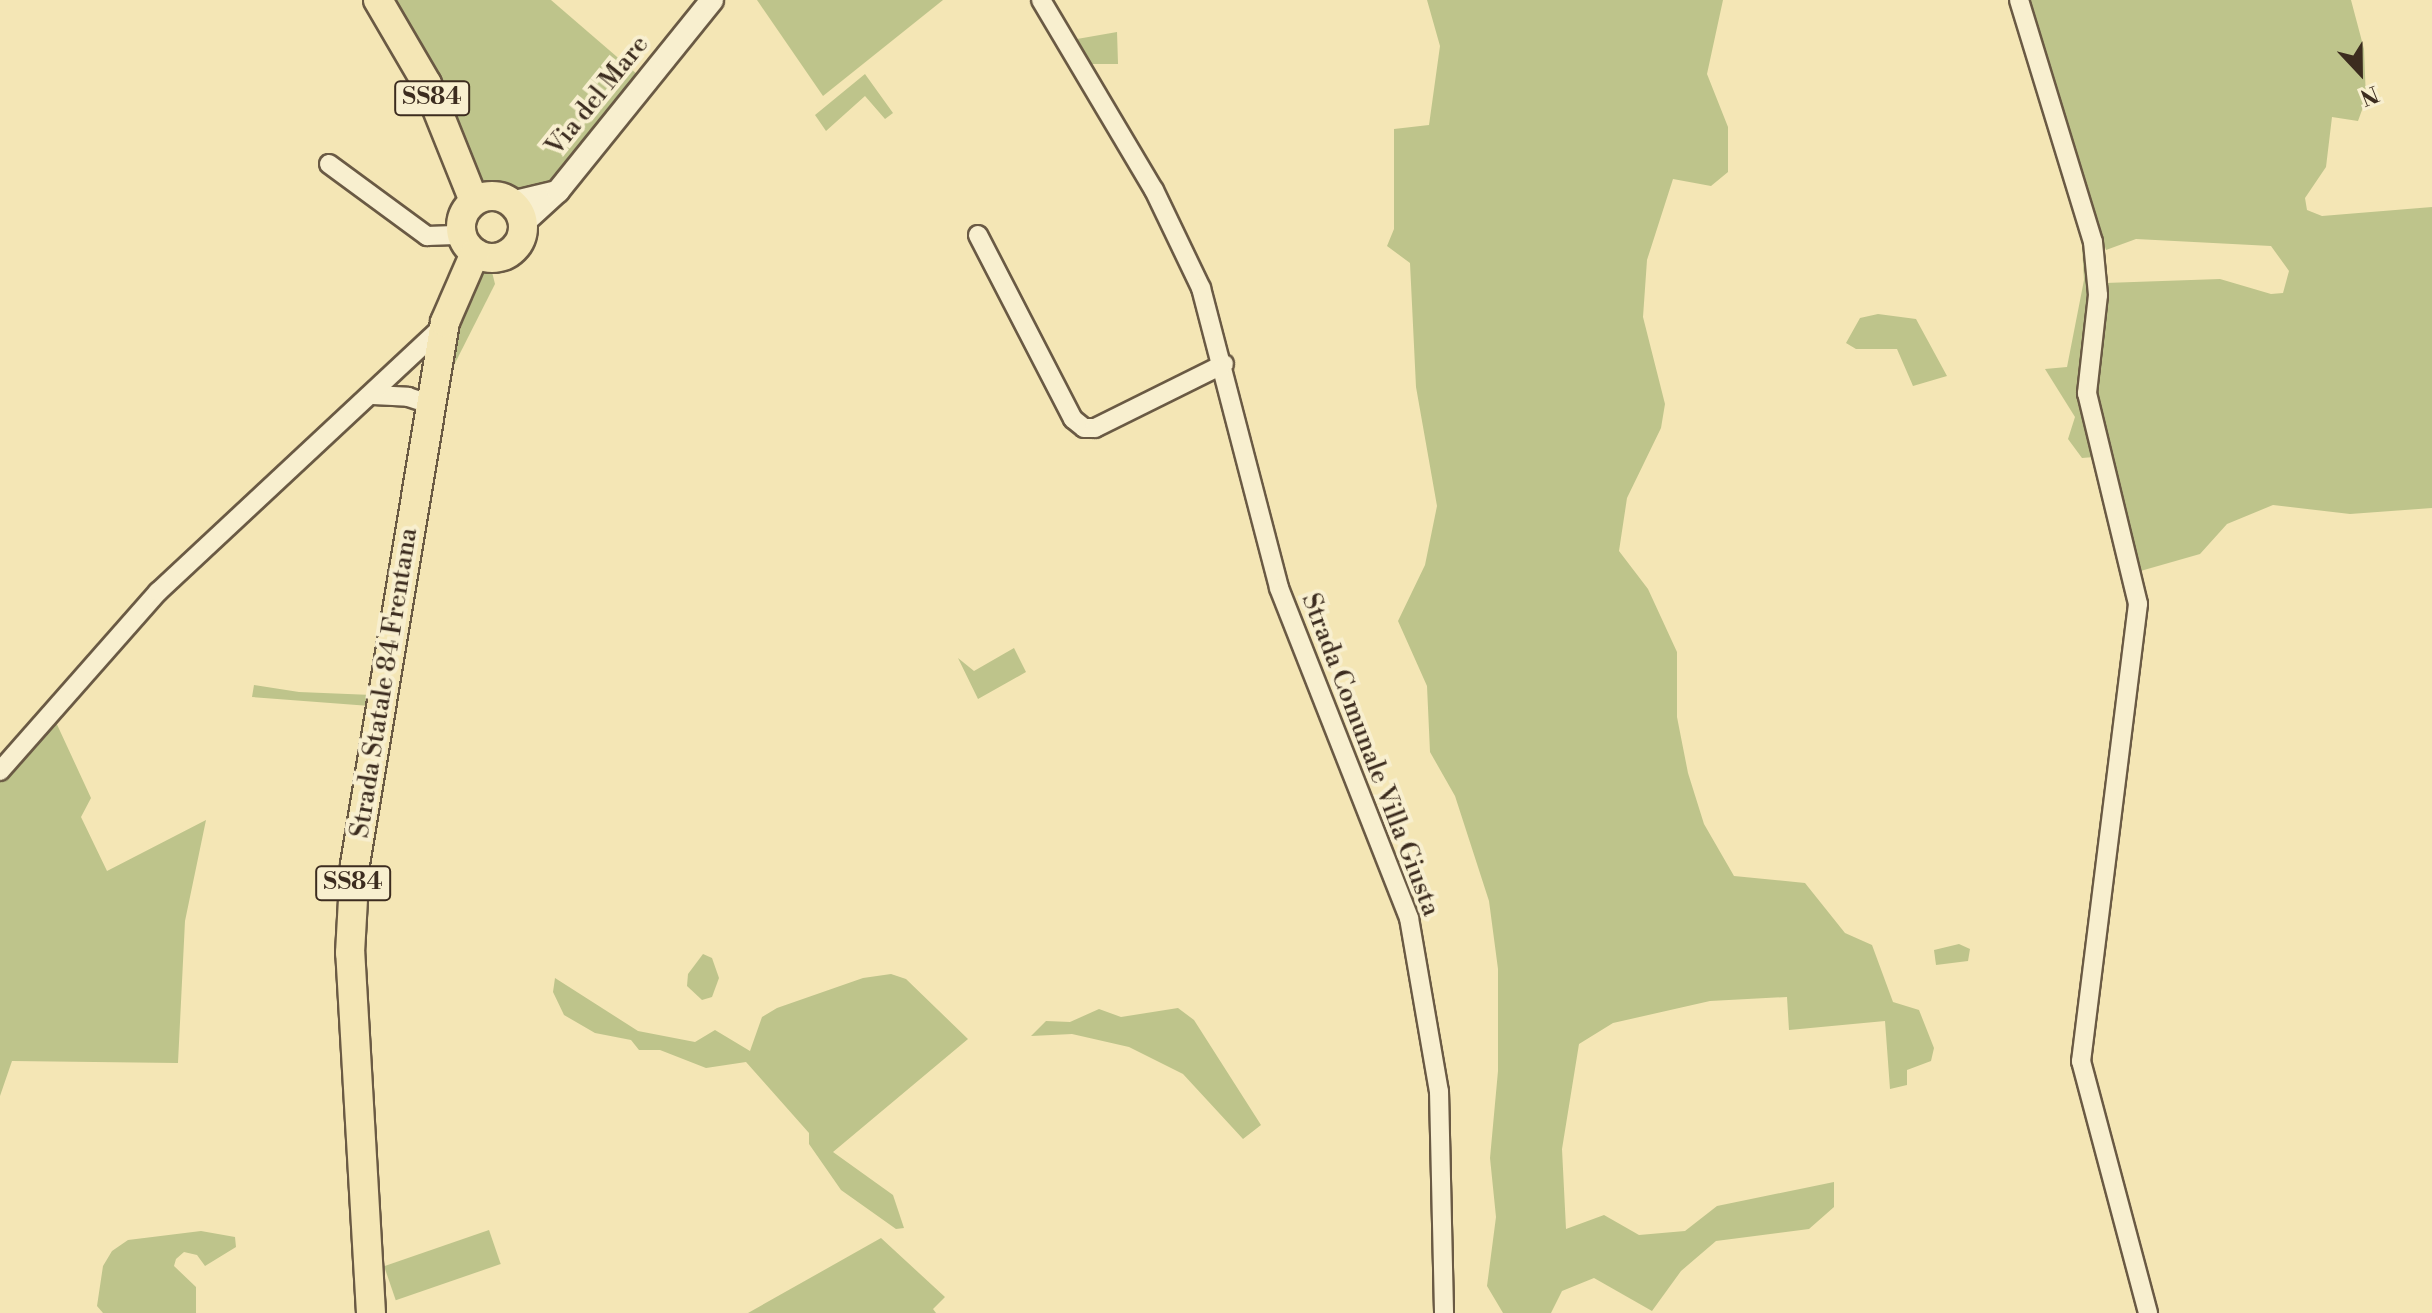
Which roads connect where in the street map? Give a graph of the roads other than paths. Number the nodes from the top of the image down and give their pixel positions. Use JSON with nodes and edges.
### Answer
{"nodes":[{"id":1,"x":378,"y":0,"type":"edge"},
{"id":2,"x":712,"y":0,"type":"edge"},
{"id":3,"x":1041,"y":0,"type":"edge"},
{"id":4,"x":2019,"y":0,"type":"edge"},
{"id":5,"x":329,"y":164,"type":"dead end"},
{"id":6,"x":474,"y":201,"type":"junction"},
{"id":7,"x":517,"y":213,"type":"junction"},
{"id":8,"x":978,"y":235,"type":"dead end"},
{"id":9,"x":468,"y":244,"type":"junction"},
{"id":10,"x":445,"y":322,"type":"junction"},
{"id":11,"x":1224,"y":364,"type":"junction"},
{"id":12,"x":373,"y":395,"type":"junction"},
{"id":13,"x":433,"y":405,"type":"junction"},
{"id":14,"x":0,"y":771,"type":"edge"},
{"id":15,"x":371,"y":1313,"type":"edge"},
{"id":16,"x":1444,"y":1313,"type":"edge"},
{"id":17,"x":2148,"y":1313,"type":"edge"}],
"edges":[{"from":1,"to":6,"type":"main road","number":"SS84"},
{"from":2,"to":7,"type":"street","name":"Via del Mare"},
{"from":3,"to":11,"type":"street","name":"Strada Comunale Villa Giusta"},
{"from":4,"to":17,"type":"street"},
{"from":5,"to":9,"type":"street"},
{"from":6,"to":7,"type":"main road"},
{"from":6,"to":9,"type":"main road"},
{"from":7,"to":9,"type":"main road"},
{"from":8,"to":11,"type":"street"},
{"from":9,"to":10,"type":"main road","name":"Strada Statale 84 Frentana","number":"SS84"},
{"from":10,"to":12,"type":"street"},
{"from":10,"to":13,"type":"main road","name":"Strada Statale 84 Frentana","number":"SS84"},
{"from":11,"to":16,"type":"street","name":"Strada Comunale Villa Giusta"},
{"from":12,"to":13,"type":"street"},
{"from":12,"to":14,"type":"street"},
{"from":13,"to":15,"type":"main road","name":"Strada Statale 84 Frentana","number":"SS84"}]}
